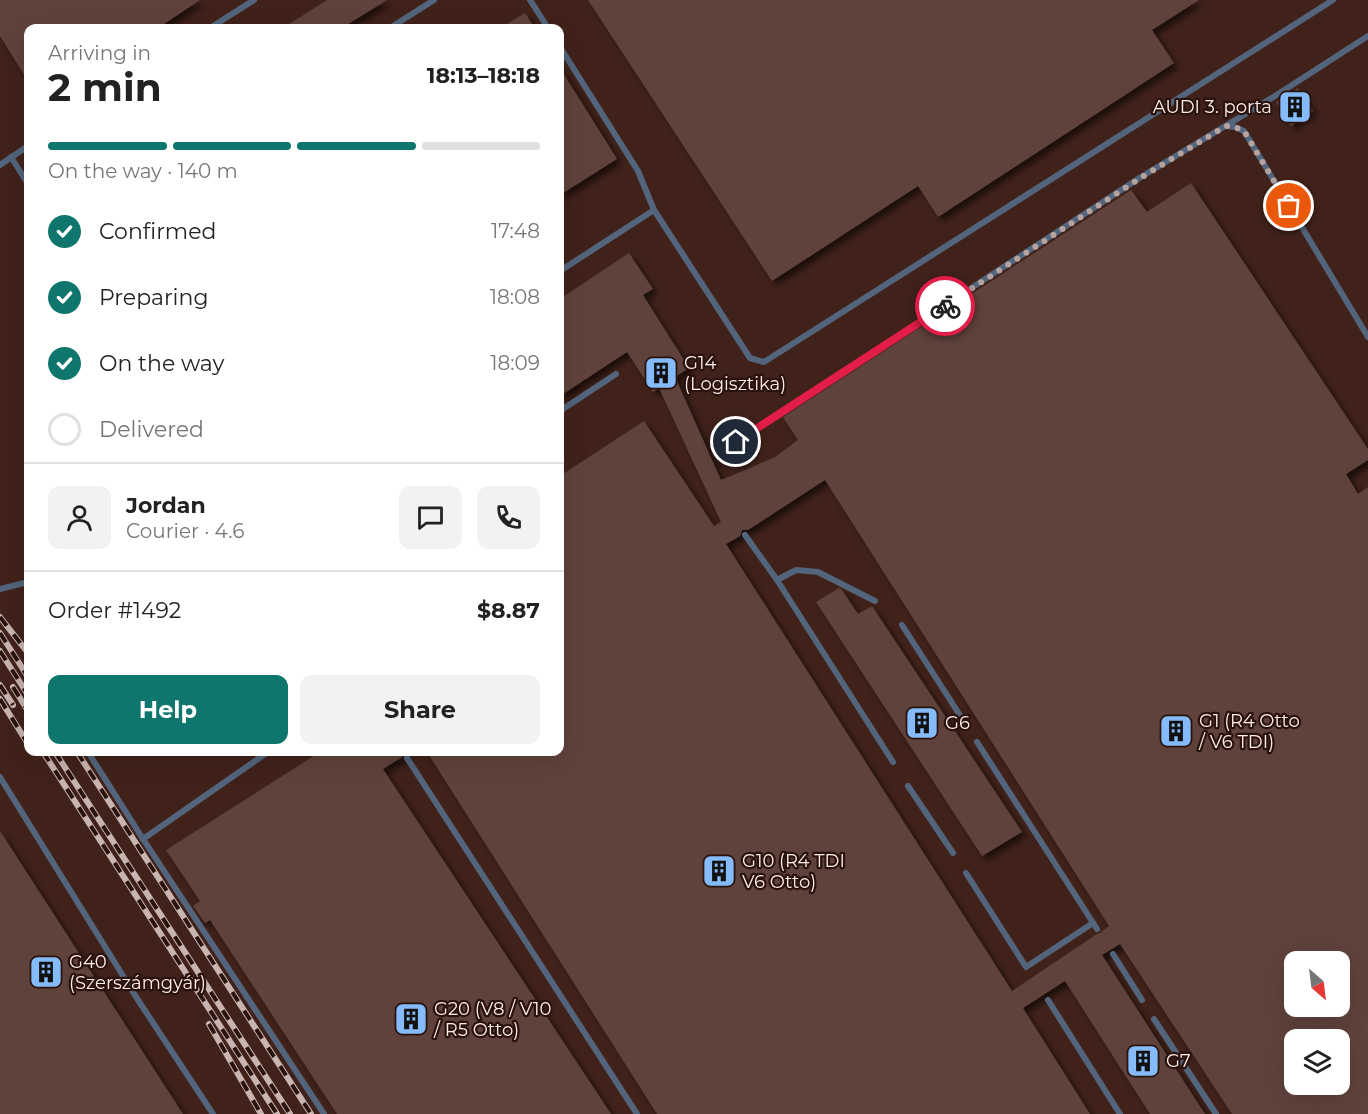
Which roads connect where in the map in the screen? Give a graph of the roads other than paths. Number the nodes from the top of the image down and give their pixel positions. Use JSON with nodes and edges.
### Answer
{"nodes":[{"id":1,"x":254,"y":0,"type":"edge"},
{"id":2,"x":434,"y":0,"type":"edge"},
{"id":3,"x":530,"y":0,"type":"edge"},
{"id":4,"x":1333,"y":0,"type":"edge"},
{"id":5,"x":216,"y":24,"type":"edge"},
{"id":6,"x":396,"y":24,"type":"edge"},
{"id":7,"x":545,"y":24,"type":"edge"},
{"id":8,"x":1368,"y":36,"type":"edge"},
{"id":9,"x":564,"y":53,"type":"edge"},
{"id":10,"x":1226,"y":126,"type":"junction"},
{"id":11,"x":24,"y":149,"type":"edge"},
{"id":12,"x":11,"y":158,"type":"junction"},
{"id":13,"x":0,"y":165,"type":"edge"},
{"id":14,"x":24,"y":178,"type":"edge"},
{"id":15,"x":654,"y":210,"type":"junction"},
{"id":16,"x":564,"y":268,"type":"edge"},
{"id":17,"x":1368,"y":337,"type":"edge"},
{"id":18,"x":616,"y":374,"type":"dead end"},
{"id":19,"x":564,"y":408,"type":"edge"},
{"id":20,"x":736,"y":442,"type":"dead end"},
{"id":21,"x":746,"y":535,"type":"dead end"},
{"id":22,"x":777,"y":580,"type":"junction"},
{"id":23,"x":24,"y":583,"type":"edge"},
{"id":24,"x":0,"y":589,"type":"edge"},
{"id":25,"x":875,"y":601,"type":"dead end"},
{"id":26,"x":902,"y":626,"type":"dead end"},
{"id":27,"x":963,"y":720,"type":"dead end"},
{"id":28,"x":977,"y":742,"type":"dead end"},
{"id":29,"x":91,"y":756,"type":"edge"},
{"id":30,"x":262,"y":756,"type":"edge"},
{"id":31,"x":407,"y":758,"type":"dead end"},
{"id":32,"x":893,"y":762,"type":"dead end"},
{"id":33,"x":0,"y":777,"type":"edge"},
{"id":34,"x":908,"y":786,"type":"dead end"},
{"id":35,"x":143,"y":839,"type":"junction"},
{"id":36,"x":953,"y":853,"type":"dead end"},
{"id":37,"x":966,"y":873,"type":"dead end"},
{"id":38,"x":1113,"y":954,"type":"dead end"},
{"id":39,"x":1048,"y":1000,"type":"dead end"},
{"id":40,"x":1142,"y":1000,"type":"dead end"},
{"id":41,"x":1154,"y":1019,"type":"dead end"},
{"id":42,"x":213,"y":1114,"type":"edge"},
{"id":43,"x":324,"y":1114,"type":"edge"},
{"id":44,"x":637,"y":1114,"type":"edge"},
{"id":45,"x":1120,"y":1114,"type":"edge"},
{"id":46,"x":1216,"y":1114,"type":"edge"}],
"edges":[{"from":1,"to":5,"type":"lane"},
{"from":2,"to":6,"type":"lane"},
{"from":3,"to":7,"type":"lane"},
{"from":4,"to":15,"type":"lane"},
{"from":8,"to":10,"type":"lane"},
{"from":9,"to":15,"type":"lane"},
{"from":10,"to":17,"type":"lane"},
{"from":10,"to":20,"type":"lane"},
{"from":11,"to":12,"type":"lane"},
{"from":12,"to":13,"type":"lane"},
{"from":12,"to":14,"type":"lane"},
{"from":15,"to":16,"type":"lane"},
{"from":18,"to":19,"type":"lane"},
{"from":21,"to":22,"type":"lane"},
{"from":22,"to":25,"type":"lane"},
{"from":22,"to":32,"type":"lane"},
{"from":23,"to":24,"type":"lane"},
{"from":26,"to":27,"type":"lane"},
{"from":28,"to":37,"type":"lane"},
{"from":29,"to":35,"type":"lane"},
{"from":30,"to":35,"type":"lane"},
{"from":31,"to":44,"type":"lane"},
{"from":33,"to":42,"type":"lane"},
{"from":34,"to":36,"type":"lane"},
{"from":35,"to":43,"type":"lane"},
{"from":38,"to":40,"type":"lane"},
{"from":39,"to":45,"type":"lane"},
{"from":41,"to":46,"type":"lane"}]}
